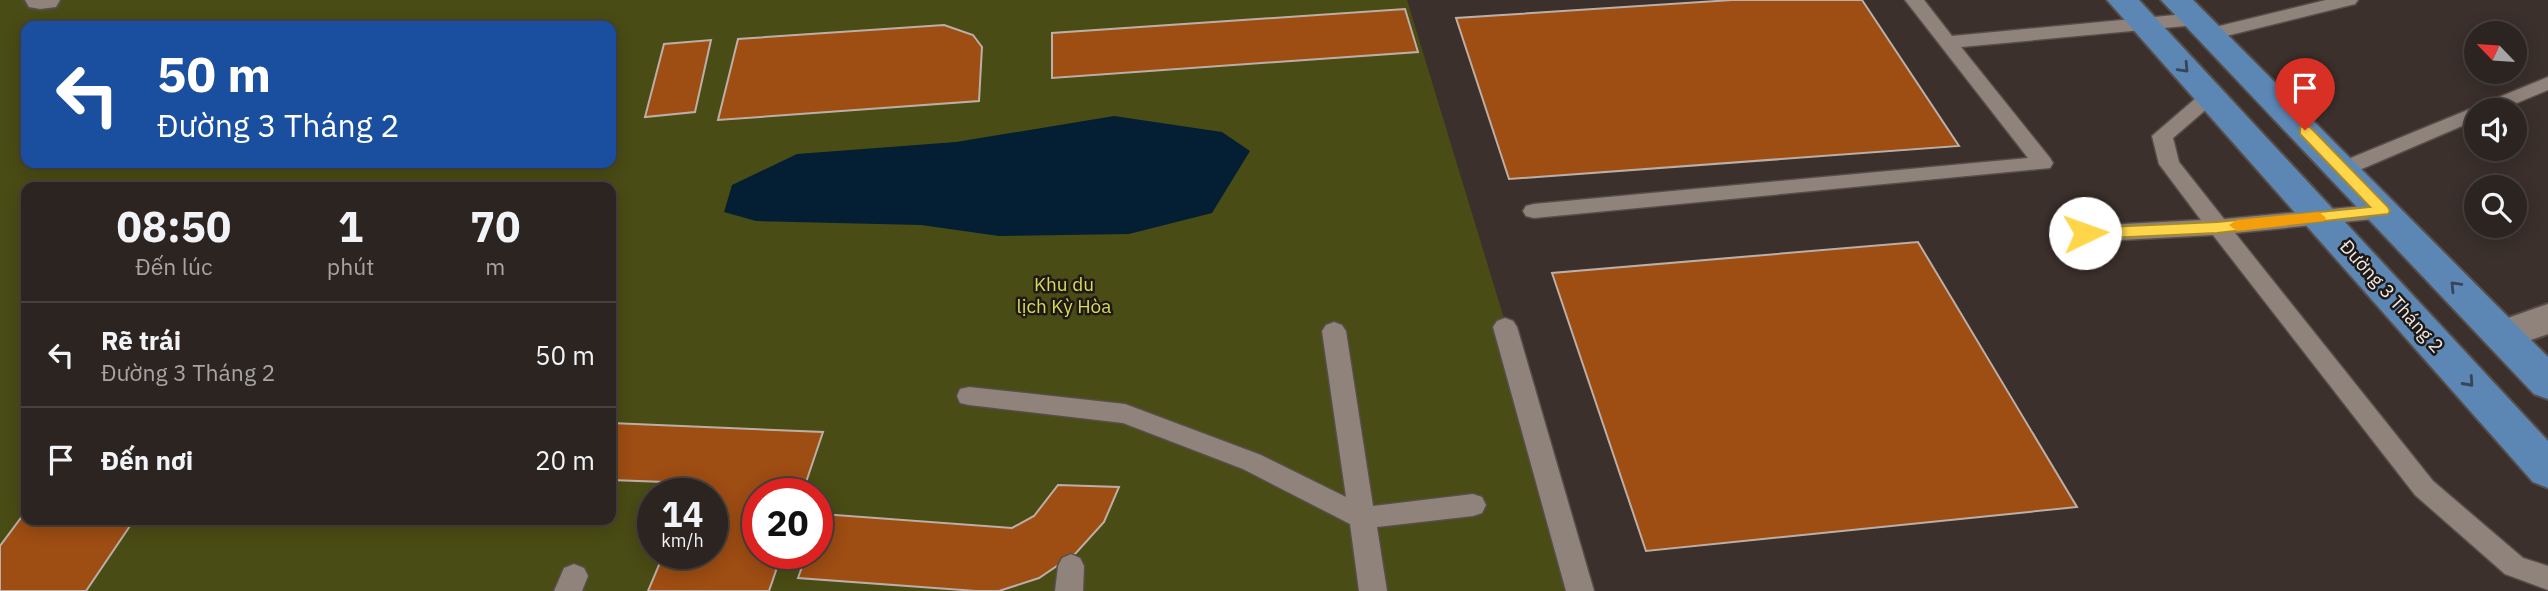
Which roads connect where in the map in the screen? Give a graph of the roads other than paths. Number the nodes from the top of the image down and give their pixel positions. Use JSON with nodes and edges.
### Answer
{"nodes":[{"id":1,"x":1914,"y":0,"type":"edge"},
{"id":2,"x":2349,"y":0,"type":"edge"},
{"id":3,"x":2133,"y":13,"type":"edge"},
{"id":4,"x":2194,"y":18,"type":"edge"},
{"id":5,"x":1948,"y":42,"type":"junction"},
{"id":6,"x":2548,"y":83,"type":"edge"},
{"id":7,"x":2210,"y":96,"type":"junction"},
{"id":8,"x":2512,"y":98,"type":"edge"},
{"id":9,"x":2464,"y":118,"type":"edge"},
{"id":10,"x":2343,"y":169,"type":"junction"},
{"id":11,"x":1534,"y":211,"type":"dead end"},
{"id":12,"x":2383,"y":211,"type":"junction"},
{"id":13,"x":2321,"y":217,"type":"junction"},
{"id":14,"x":2217,"y":227,"type":"junction"},
{"id":15,"x":2085,"y":233,"type":"dead end"},
{"id":16,"x":2548,"y":319,"type":"edge"},
{"id":17,"x":1505,"y":327,"type":"dead end"},
{"id":18,"x":1334,"y":331,"type":"dead end"},
{"id":19,"x":2502,"y":335,"type":"junction"},
{"id":20,"x":2548,"y":383,"type":"edge"},
{"id":21,"x":969,"y":396,"type":"dead end"},
{"id":22,"x":2548,"y":470,"type":"edge"},
{"id":23,"x":1473,"y":505,"type":"dead end"},
{"id":24,"x":1363,"y":518,"type":"junction"},
{"id":25,"x":2548,"y":578,"type":"edge"},
{"id":26,"x":1373,"y":591,"type":"edge"},
{"id":27,"x":1580,"y":591,"type":"edge"}],
"edges":[{"from":1,"to":5,"type":"lane"},
{"from":2,"to":4,"type":"lane"},
{"from":3,"to":4,"type":"lane"},
{"from":3,"to":5,"type":"lane"},
{"from":3,"to":7,"type":"main road","name":"Đường 3 Tháng 2","one_way":true},
{"from":4,"to":10,"type":"main road"},
{"from":5,"to":11,"type":"lane"},
{"from":6,"to":8,"type":"lane"},
{"from":7,"to":13,"type":"main road","name":"Đường 3 Tháng 2"},
{"from":7,"to":14,"type":"lane"},
{"from":9,"to":10,"type":"lane"},
{"from":10,"to":12,"type":"main road"},
{"from":12,"to":13,"type":"lane"},
{"from":19,"to":12,"type":"main road","one_way":true},
{"from":13,"to":14,"type":"lane"},
{"from":13,"to":22,"type":"main road","name":"Đường 3 Tháng 2","one_way":true},
{"from":14,"to":15,"type":"lane"},
{"from":14,"to":25,"type":"lane"},
{"from":16,"to":19,"type":"street"},
{"from":17,"to":27,"type":"lane"},
{"from":18,"to":24,"type":"lane"},
{"from":19,"to":20,"type":"main road"},
{"from":21,"to":24,"type":"lane"},
{"from":23,"to":24,"type":"lane"},
{"from":24,"to":26,"type":"lane"}]}
